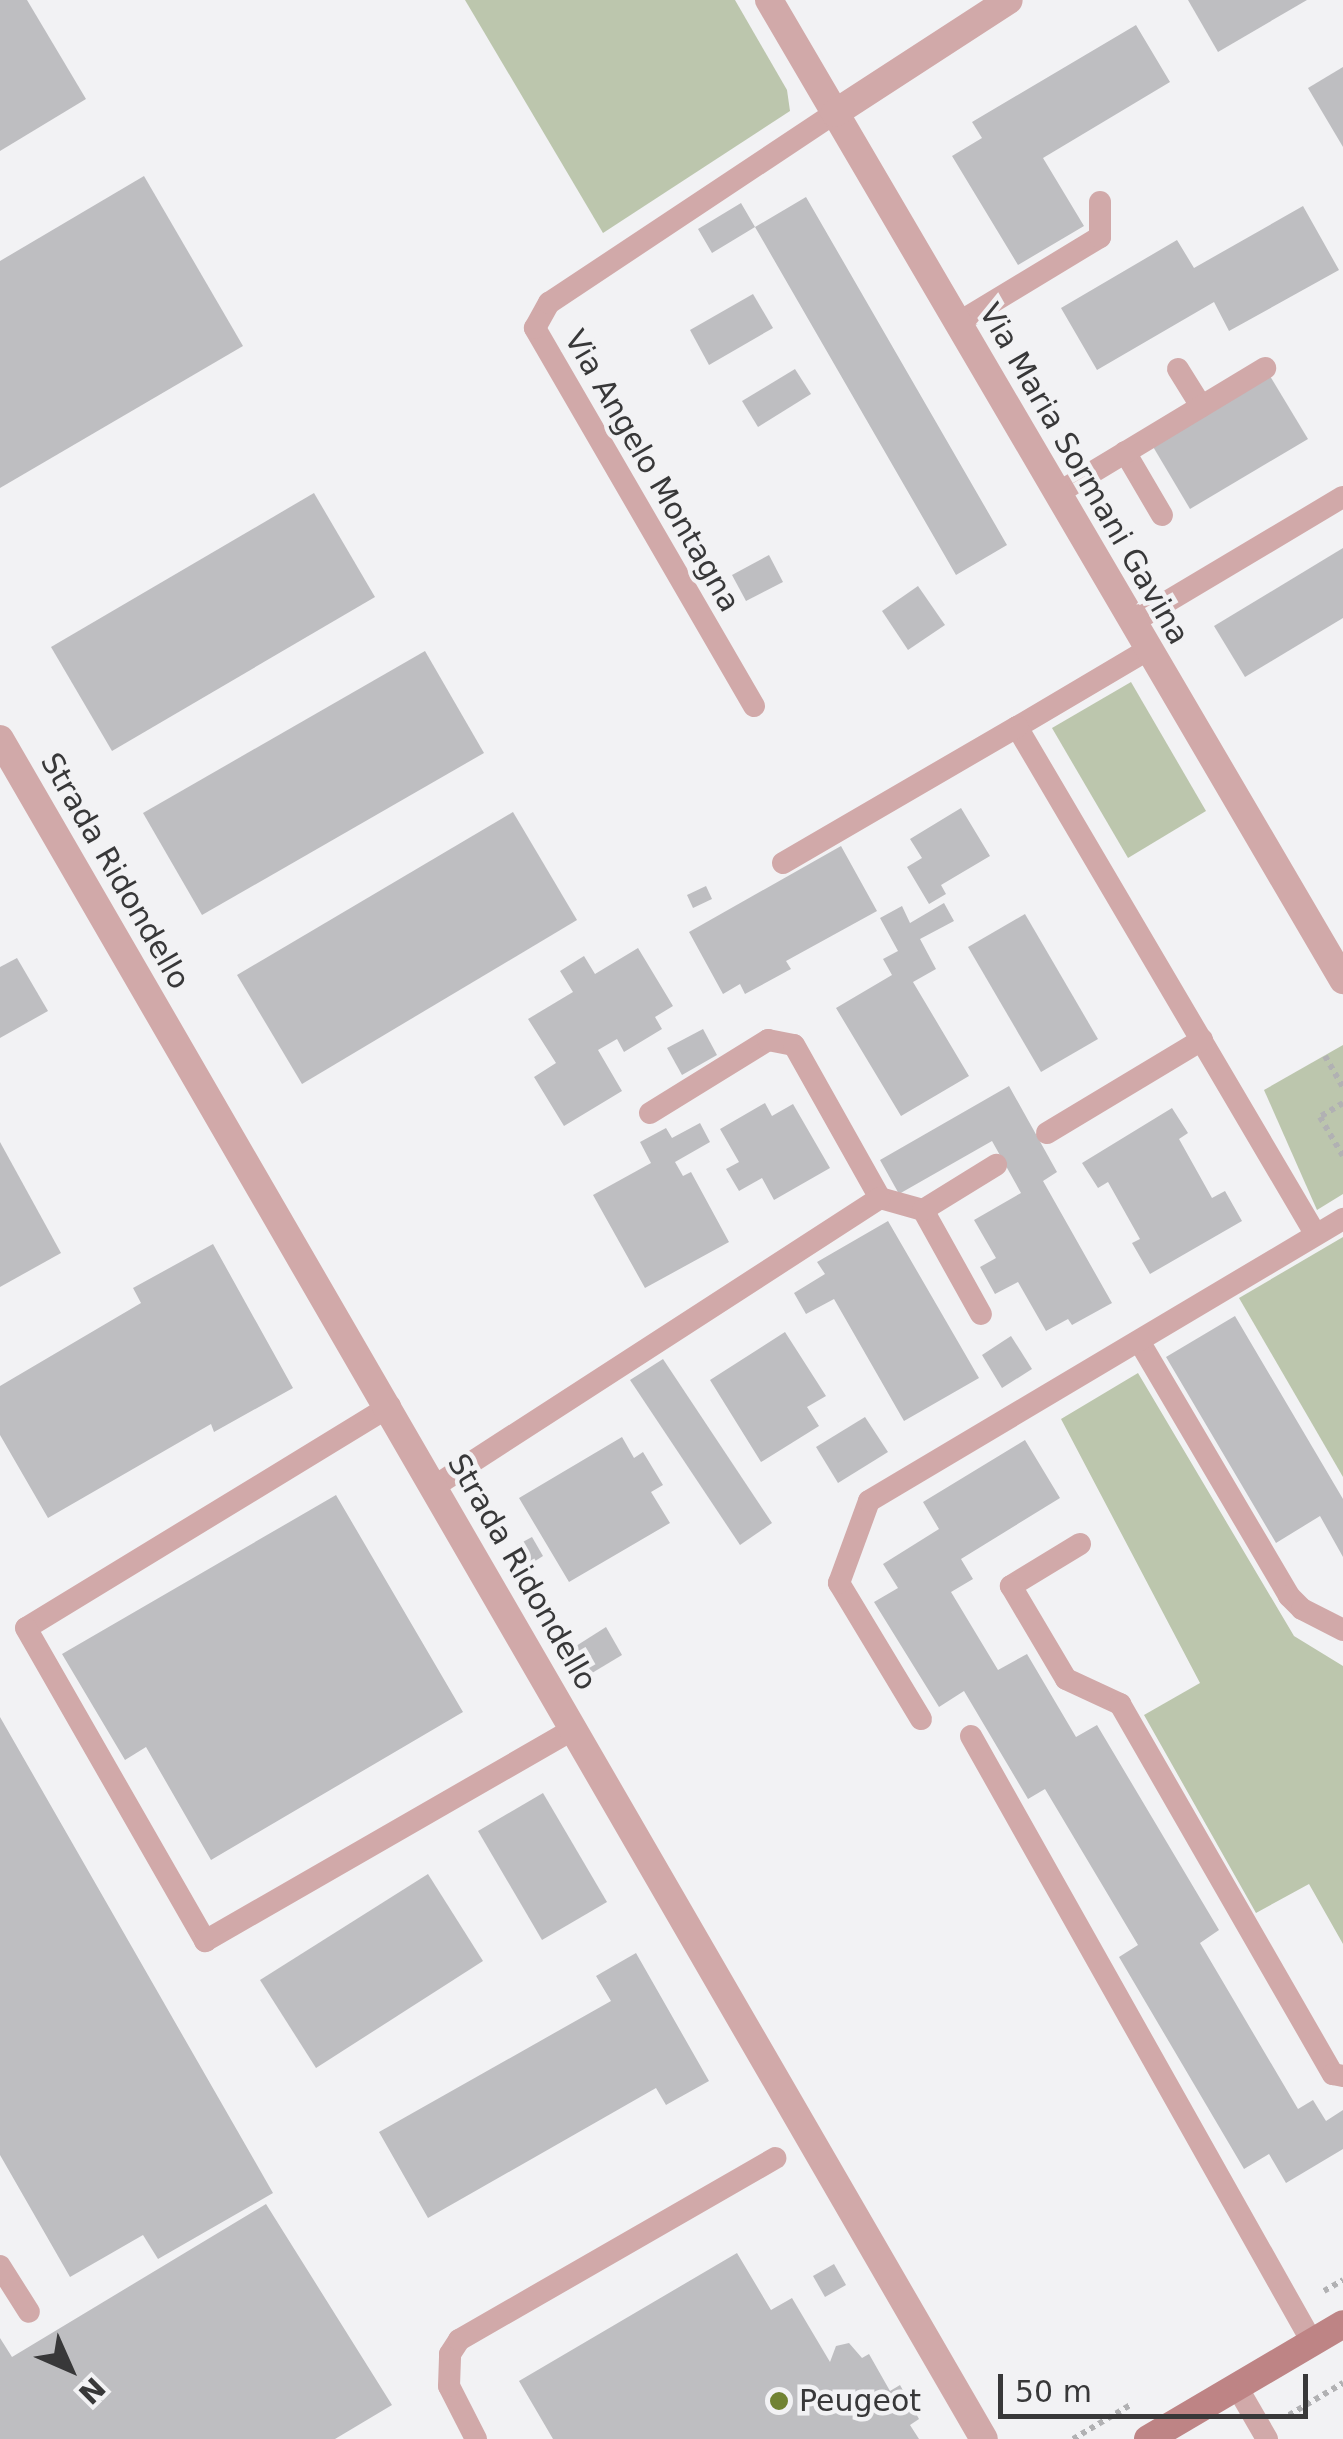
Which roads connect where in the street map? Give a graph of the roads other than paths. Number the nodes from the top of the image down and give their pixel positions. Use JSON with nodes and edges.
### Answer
{"nodes":[{"id":1,"x":769,"y":0,"type":"edge"},
{"id":2,"x":1009,"y":0,"type":"edge"},
{"id":3,"x":835,"y":113,"type":"junction"},
{"id":4,"x":1100,"y":202,"type":"dead end"},
{"id":5,"x":958,"y":323,"type":"junction"},
{"id":6,"x":1265,"y":368,"type":"dead end"},
{"id":7,"x":1178,"y":369,"type":"dead end"},
{"id":8,"x":1201,"y":406,"type":"junction"},
{"id":9,"x":1125,"y":452,"type":"junction"},
{"id":10,"x":1058,"y":493,"type":"junction"},
{"id":11,"x":1343,"y":497,"type":"edge"},
{"id":12,"x":1162,"y":515,"type":"dead end"},
{"id":13,"x":1133,"y":622,"type":"junction"},
{"id":14,"x":1150,"y":650,"type":"junction"},
{"id":15,"x":754,"y":706,"type":"dead end"},
{"id":16,"x":1017,"y":726,"type":"junction"},
{"id":17,"x":0,"y":740,"type":"edge"},
{"id":18,"x":782,"y":863,"type":"dead end"},
{"id":19,"x":1343,"y":980,"type":"edge"},
{"id":20,"x":1202,"y":1040,"type":"junction"},
{"id":21,"x":650,"y":1113,"type":"dead end"},
{"id":22,"x":1047,"y":1133,"type":"dead end"},
{"id":23,"x":996,"y":1165,"type":"dead end"},
{"id":24,"x":880,"y":1198,"type":"junction"},
{"id":25,"x":922,"y":1210,"type":"junction"},
{"id":26,"x":1343,"y":1219,"type":"edge"},
{"id":27,"x":1316,"y":1235,"type":"junction"},
{"id":28,"x":981,"y":1314,"type":"dead end"},
{"id":29,"x":1138,"y":1341,"type":"junction"},
{"id":30,"x":390,"y":1406,"type":"junction"},
{"id":31,"x":436,"y":1486,"type":"junction"},
{"id":32,"x":1080,"y":1544,"type":"dead end"},
{"id":33,"x":1343,"y":1630,"type":"edge"},
{"id":34,"x":921,"y":1719,"type":"dead end"},
{"id":35,"x":574,"y":1728,"type":"junction"},
{"id":36,"x":970,"y":1736,"type":"dead end"},
{"id":37,"x":1343,"y":2076,"type":"edge"},
{"id":38,"x":776,"y":2158,"type":"dead end"},
{"id":39,"x":0,"y":2266,"type":"edge"},
{"id":40,"x":29,"y":2312,"type":"dead end"},
{"id":41,"x":1343,"y":2324,"type":"edge"},
{"id":42,"x":1312,"y":2342,"type":"junction"},
{"id":43,"x":1237,"y":2387,"type":"junction"},
{"id":44,"x":1264,"y":2435,"type":"edge"},
{"id":45,"x":476,"y":2439,"type":"edge"},
{"id":46,"x":984,"y":2439,"type":"edge"},
{"id":47,"x":1148,"y":2439,"type":"edge"}],
"edges":[{"from":1,"to":3,"type":"street","name":"Via Maria Sormani Gavina"},
{"from":2,"to":3,"type":"street"},
{"from":3,"to":5,"type":"street","name":"Via Maria Sormani Gavina"},
{"from":3,"to":15,"type":"lane","name":"Via Angelo Montagna"},
{"from":4,"to":5,"type":"lane"},
{"from":5,"to":10,"type":"street","name":"Via Maria Sormani Gavina"},
{"from":6,"to":8,"type":"lane"},
{"from":7,"to":8,"type":"lane"},
{"from":8,"to":9,"type":"lane"},
{"from":9,"to":10,"type":"lane"},
{"from":9,"to":12,"type":"lane"},
{"from":10,"to":13,"type":"street","name":"Via Maria Sormani Gavina"},
{"from":11,"to":13,"type":"lane"},
{"from":13,"to":14,"type":"street","name":"Via Maria Sormani Gavina"},
{"from":14,"to":16,"type":"lane"},
{"from":14,"to":19,"type":"street","name":"Via Maria Sormani Gavina"},
{"from":16,"to":18,"type":"lane"},
{"from":16,"to":20,"type":"lane"},
{"from":17,"to":30,"type":"street","name":"Strada Ridondello"},
{"from":20,"to":22,"type":"lane"},
{"from":20,"to":27,"type":"lane"},
{"from":21,"to":24,"type":"lane"},
{"from":23,"to":25,"type":"lane"},
{"from":24,"to":25,"type":"lane"},
{"from":24,"to":31,"type":"lane"},
{"from":25,"to":28,"type":"lane"},
{"from":26,"to":27,"type":"lane"},
{"from":27,"to":29,"type":"lane"},
{"from":29,"to":33,"type":"lane"},
{"from":29,"to":34,"type":"lane"},
{"from":30,"to":31,"type":"street","name":"Strada Ridondello"},
{"from":30,"to":35,"type":"lane"},
{"from":31,"to":35,"type":"street","name":"Strada Ridondello"},
{"from":32,"to":37,"type":"lane"},
{"from":35,"to":46,"type":"street","name":"Strada Ridondello"},
{"from":36,"to":42,"type":"lane"},
{"from":38,"to":45,"type":"lane"},
{"from":39,"to":40,"type":"lane"},
{"from":41,"to":42,"type":"main road"},
{"from":42,"to":43,"type":"main road"},
{"from":43,"to":44,"type":"lane"},
{"from":43,"to":47,"type":"main road"}]}
